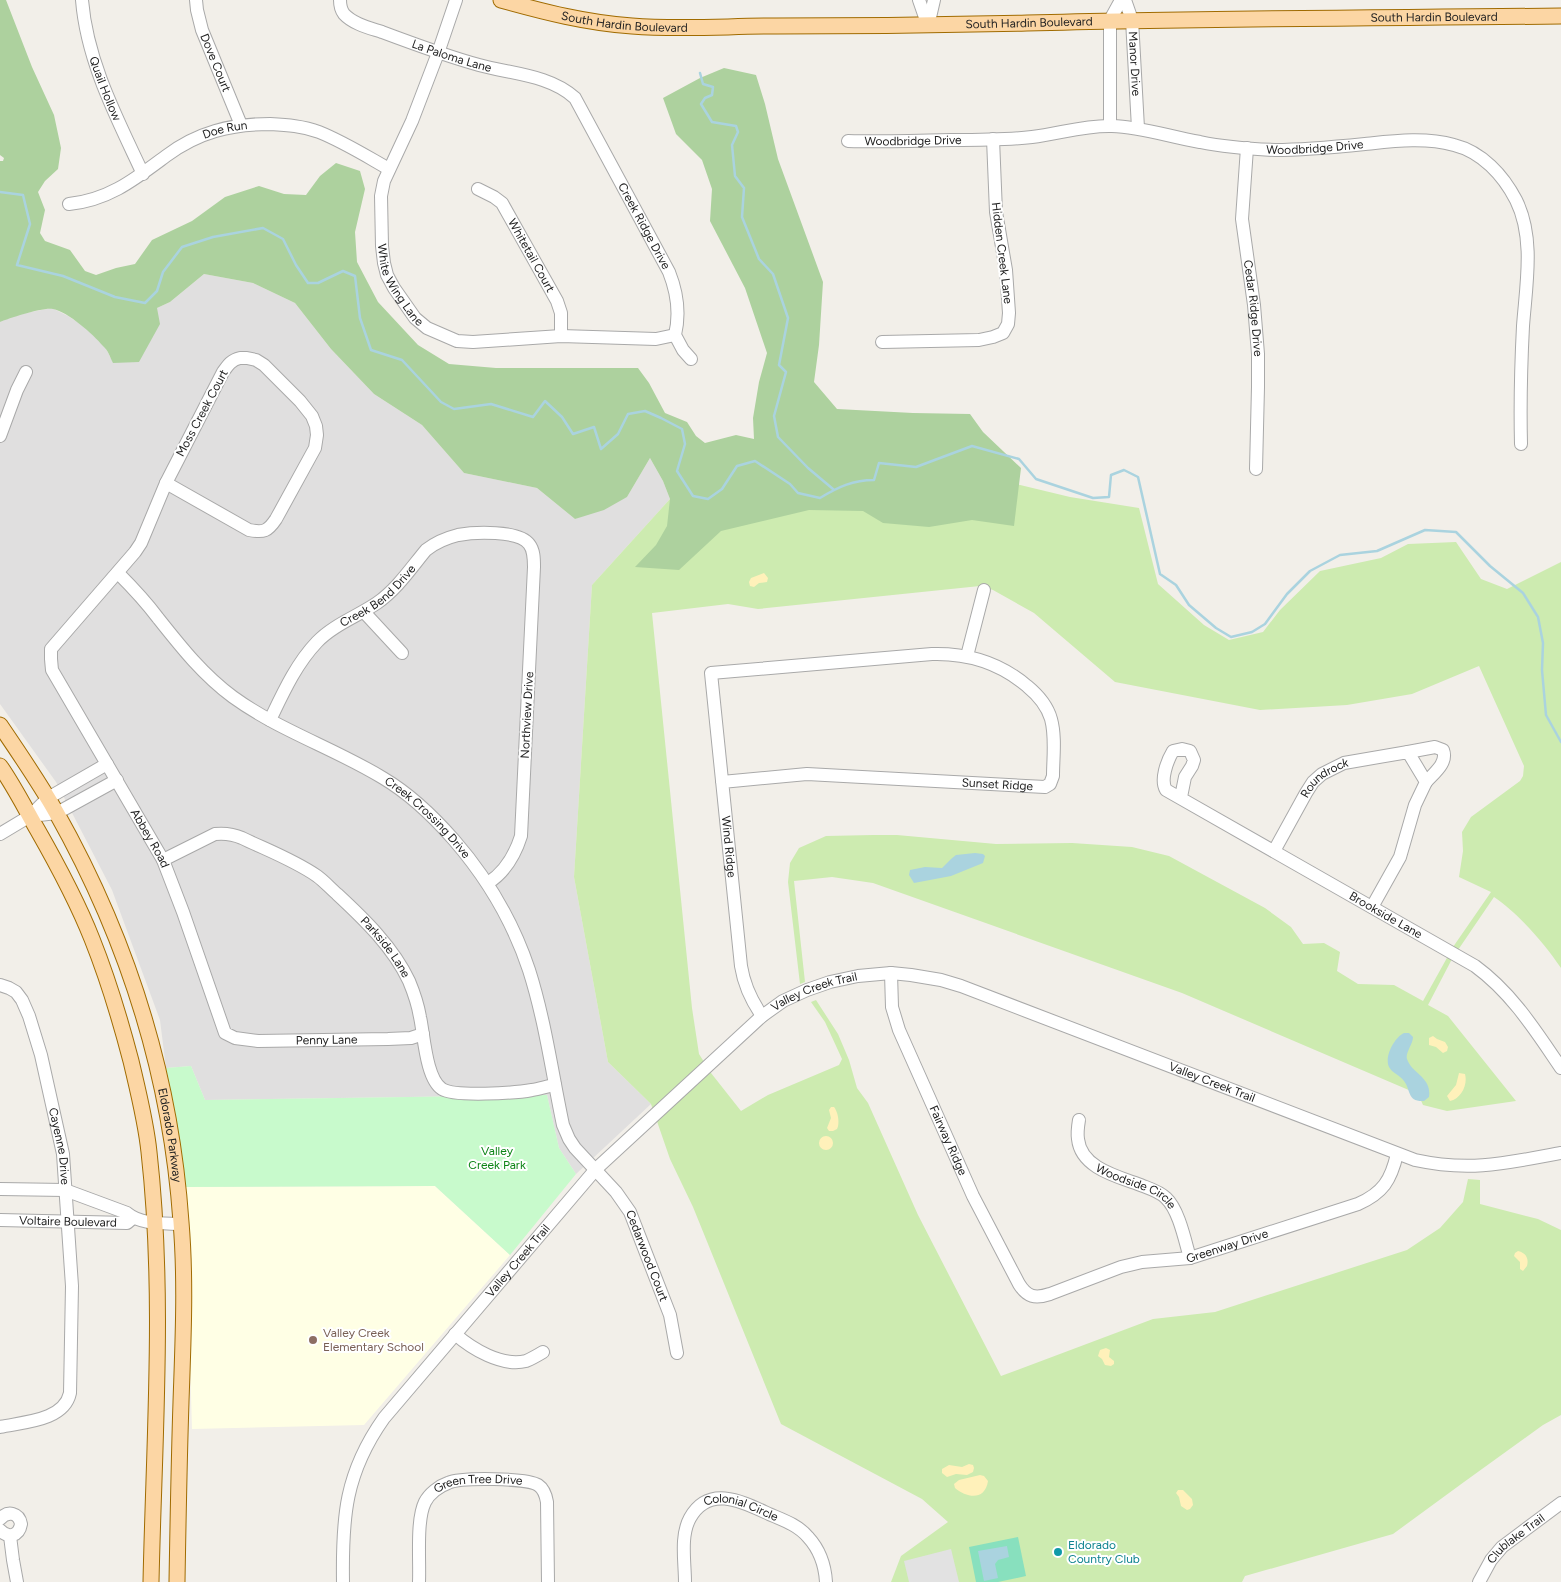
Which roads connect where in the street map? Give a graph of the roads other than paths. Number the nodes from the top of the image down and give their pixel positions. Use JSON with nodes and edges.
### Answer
{"nodes":[{"id":1,"x":82,"y":0,"type":"edge"},
{"id":2,"x":196,"y":0,"type":"edge"},
{"id":3,"x":340,"y":0,"type":"edge"},
{"id":4,"x":456,"y":0,"type":"edge"},
{"id":5,"x":501,"y":0,"type":"edge"},
{"id":6,"x":919,"y":0,"type":"edge"},
{"id":7,"x":934,"y":0,"type":"edge"},
{"id":8,"x":1123,"y":0,"type":"edge"},
{"id":9,"x":1561,"y":16,"type":"edge"},
{"id":10,"x":1110,"y":20,"type":"junction"},
{"id":11,"x":1132,"y":20,"type":"junction"},
{"id":12,"x":928,"y":26,"type":"junction"},
{"id":13,"x":438,"y":53,"type":"junction"},
{"id":14,"x":575,"y":98,"type":"joint"},
{"id":15,"x":241,"y":125,"type":"junction"},
{"id":16,"x":1110,"y":126,"type":"junction"},
{"id":17,"x":1138,"y":128,"type":"junction"},
{"id":18,"x":993,"y":139,"type":"junction"},
{"id":19,"x":848,"y":141,"type":"dead end"},
{"id":20,"x":1246,"y":148,"type":"junction"},
{"id":21,"x":390,"y":169,"type":"junction"},
{"id":22,"x":143,"y":174,"type":"junction"},
{"id":23,"x":478,"y":189,"type":"dead end"},
{"id":24,"x":69,"y":204,"type":"dead end"},
{"id":25,"x":561,"y":336,"type":"junction"},
{"id":26,"x":675,"y":336,"type":"junction"},
{"id":27,"x":882,"y":342,"type":"dead end"},
{"id":28,"x":691,"y":359,"type":"dead end"},
{"id":29,"x":26,"y":372,"type":"dead end"},
{"id":30,"x":0,"y":436,"type":"edge"},
{"id":31,"x":1521,"y":444,"type":"dead end"},
{"id":32,"x":1256,"y":469,"type":"dead end"},
{"id":33,"x":166,"y":483,"type":"junction"},
{"id":34,"x":523,"y":538,"type":"joint"},
{"id":35,"x":118,"y":573,"type":"junction"},
{"id":36,"x":984,"y":590,"type":"dead end"},
{"id":37,"x":364,"y":612,"type":"junction"},
{"id":38,"x":51,"y":649,"type":"joint"},
{"id":39,"x":402,"y":652,"type":"dead end"},
{"id":40,"x":967,"y":656,"type":"junction"},
{"id":41,"x":711,"y":673,"type":"joint"},
{"id":42,"x":270,"y":720,"type":"junction"},
{"id":43,"x":0,"y":724,"type":"edge"},
{"id":44,"x":1408,"y":752,"type":"junction"},
{"id":45,"x":107,"y":764,"type":"junction"},
{"id":46,"x":0,"y":766,"type":"edge"},
{"id":47,"x":117,"y":780,"type":"junction"},
{"id":48,"x":722,"y":782,"type":"junction"},
{"id":49,"x":1426,"y":782,"type":"junction"},
{"id":50,"x":1181,"y":797,"type":"dead end"},
{"id":51,"x":48,"y":798,"type":"junction"},
{"id":52,"x":57,"y":813,"type":"junction"},
{"id":53,"x":30,"y":816,"type":"junction"},
{"id":54,"x":0,"y":834,"type":"edge"},
{"id":55,"x":1274,"y":851,"type":"junction"},
{"id":56,"x":163,"y":860,"type":"junction"},
{"id":57,"x":488,"y":883,"type":"junction"},
{"id":58,"x":1372,"y":907,"type":"junction"},
{"id":59,"x":891,"y":974,"type":"junction"},
{"id":60,"x":0,"y":986,"type":"edge"},
{"id":61,"x":762,"y":1016,"type":"junction"},
{"id":62,"x":423,"y":1034,"type":"junction"},
{"id":63,"x":230,"y":1036,"type":"joint"},
{"id":64,"x":1561,"y":1068,"type":"edge"},
{"id":65,"x":555,"y":1085,"type":"junction"},
{"id":66,"x":1080,"y":1120,"type":"dead end"},
{"id":67,"x":1561,"y":1153,"type":"edge"},
{"id":68,"x":1397,"y":1154,"type":"junction"},
{"id":69,"x":596,"y":1169,"type":"junction"},
{"id":70,"x":0,"y":1189,"type":"edge"},
{"id":71,"x":65,"y":1190,"type":"junction"},
{"id":72,"x":133,"y":1218,"type":"junction"},
{"id":73,"x":0,"y":1220,"type":"edge"},
{"id":74,"x":68,"y":1221,"type":"junction"},
{"id":75,"x":155,"y":1222,"type":"junction"},
{"id":76,"x":181,"y":1224,"type":"junction"},
{"id":77,"x":1190,"y":1258,"type":"junction"},
{"id":78,"x":1032,"y":1297,"type":"joint"},
{"id":79,"x":455,"y":1334,"type":"junction"},
{"id":80,"x":543,"y":1352,"type":"dead end"},
{"id":81,"x":677,"y":1353,"type":"dead end"},
{"id":82,"x":0,"y":1427,"type":"edge"},
{"id":83,"x":1561,"y":1503,"type":"edge"},
{"id":84,"x":0,"y":1519,"type":"edge"},
{"id":85,"x":5,"y":1533,"type":"edge"},
{"id":86,"x":17,"y":1582,"type":"edge"},
{"id":87,"x":150,"y":1582,"type":"edge"},
{"id":88,"x":177,"y":1582,"type":"edge"},
{"id":89,"x":343,"y":1582,"type":"edge"},
{"id":90,"x":419,"y":1582,"type":"edge"},
{"id":91,"x":548,"y":1582,"type":"edge"},
{"id":92,"x":685,"y":1582,"type":"edge"},
{"id":93,"x":826,"y":1582,"type":"edge"},
{"id":94,"x":1479,"y":1582,"type":"edge"}],
"edges":[{"from":1,"to":22,"type":"street","name":"Quail Hollow"},
{"from":2,"to":15,"type":"street","name":"Dove Court"},
{"from":3,"to":13,"type":"street","name":"La Paloma Lane"},
{"from":4,"to":13,"type":"street","name":"White Wing Lane"},
{"from":5,"to":12,"type":"main road","name":"South Hardin Boulevard"},
{"from":6,"to":12,"type":"street"},
{"from":7,"to":12,"type":"street"},
{"from":8,"to":10,"type":"street","name":"Manor Drive"},
{"from":8,"to":11,"type":"street","name":"Manor Drive"},
{"from":9,"to":11,"type":"main road","name":"South Hardin Boulevard"},
{"from":10,"to":11,"type":"main road","name":"South Hardin Boulevard"},
{"from":10,"to":12,"type":"main road","name":"South Hardin Boulevard"},
{"from":10,"to":16,"type":"street","name":"Manor Drive"},
{"from":11,"to":17,"type":"street","name":"Manor Drive"},
{"from":13,"to":14,"type":"street","name":"La Paloma Lane"},
{"from":13,"to":21,"type":"street","name":"White Wing Lane"},
{"from":14,"to":26,"type":"street","name":"Creek Ridge Drive"},
{"from":15,"to":21,"type":"street","name":"Doe Run"},
{"from":15,"to":22,"type":"street","name":"Doe Run"},
{"from":16,"to":17,"type":"street","name":"Woodbridge Drive"},
{"from":16,"to":18,"type":"street","name":"Woodbridge Drive"},
{"from":17,"to":20,"type":"street","name":"Woodbridge Drive"},
{"from":18,"to":19,"type":"street","name":"Woodbridge Drive"},
{"from":18,"to":27,"type":"street","name":"Hidden Creek Lane"},
{"from":20,"to":31,"type":"street","name":"Woodbridge Drive"},
{"from":20,"to":32,"type":"street","name":"Cedar Ridge Drive"},
{"from":21,"to":25,"type":"street","name":"White Wing Lane"},
{"from":22,"to":24,"type":"street","name":"Doe Run"},
{"from":23,"to":25,"type":"street","name":"Whitetail Court"},
{"from":25,"to":26,"type":"street","name":"White Wing Lane"},
{"from":26,"to":28,"type":"street"},
{"from":29,"to":30,"type":"street"},
{"from":33,"to":33,"type":"street","name":"Moss Creek Court"},
{"from":33,"to":35,"type":"street","name":"Moss Creek Court"},
{"from":34,"to":37,"type":"street","name":"Creek Bend Drive"},
{"from":34,"to":57,"type":"street","name":"Northview Drive"},
{"from":35,"to":38,"type":"street","name":"Moss Creek Court"},
{"from":35,"to":42,"type":"street","name":"Creek Crossing Drive"},
{"from":36,"to":40,"type":"street"},
{"from":37,"to":39,"type":"street"},
{"from":37,"to":42,"type":"street","name":"Creek Bend Drive"},
{"from":38,"to":45,"type":"street","name":"Abbey Road"},
{"from":40,"to":41,"type":"street","name":"Sunset Ridge"},
{"from":40,"to":48,"type":"street","name":"Sunset Ridge"},
{"from":41,"to":48,"type":"street","name":"Wind Ridge"},
{"from":42,"to":57,"type":"street","name":"Creek Crossing Drive"},
{"from":43,"to":51,"type":"main road","name":"Eldorado Parkway"},
{"from":44,"to":49,"type":"street"},
{"from":44,"to":49,"type":"street","name":"Roundrock"},
{"from":44,"to":55,"type":"street","name":"Roundrock"},
{"from":45,"to":47,"type":"street","name":"Abbey Road"},
{"from":45,"to":51,"type":"street"},
{"from":46,"to":53,"type":"main road","name":"Eldorado Parkway"},
{"from":47,"to":52,"type":"street"},
{"from":47,"to":56,"type":"street","name":"Abbey Road"},
{"from":48,"to":61,"type":"street","name":"Wind Ridge"},
{"from":49,"to":58,"type":"street","name":"Roundrock"},
{"from":50,"to":55,"type":"street","name":"Brookside Lane"},
{"from":51,"to":52,"type":"main road","name":"Eldorado Parkway"},
{"from":51,"to":53,"type":"street"},
{"from":52,"to":53,"type":"street"},
{"from":52,"to":76,"type":"main road","name":"Eldorado Parkway"},
{"from":53,"to":54,"type":"street"},
{"from":53,"to":75,"type":"main road","name":"Eldorado Parkway"},
{"from":55,"to":58,"type":"street","name":"Brookside Lane"},
{"from":56,"to":62,"type":"street","name":"Parkside Lane"},
{"from":56,"to":63,"type":"street","name":"Abbey Road"},
{"from":57,"to":65,"type":"street","name":"Creek Crossing Drive"},
{"from":58,"to":64,"type":"street","name":"Brookside Lane"},
{"from":59,"to":61,"type":"street","name":"Valley Creek Trail"},
{"from":59,"to":68,"type":"street","name":"Valley Creek Trail"},
{"from":59,"to":78,"type":"street","name":"Fairway Ridge"},
{"from":60,"to":71,"type":"street","name":"Cayenne Drive"},
{"from":61,"to":69,"type":"street","name":"Valley Creek Trail"},
{"from":62,"to":63,"type":"street","name":"Penny Lane"},
{"from":62,"to":65,"type":"street","name":"Parkside Lane"},
{"from":65,"to":69,"type":"street","name":"Creek Crossing Drive"},
{"from":66,"to":77,"type":"street","name":"Woodside Circle"},
{"from":67,"to":68,"type":"street","name":"Valley Creek Trail"},
{"from":68,"to":77,"type":"street","name":"Greenway Drive"},
{"from":69,"to":79,"type":"street","name":"Valley Creek Trail"},
{"from":69,"to":81,"type":"street","name":"Cedarwood Court"},
{"from":70,"to":71,"type":"street","name":"Voltaire Boulevard"},
{"from":71,"to":72,"type":"street","name":"Voltaire Boulevard"},
{"from":71,"to":74,"type":"street","name":"Cayenne Drive"},
{"from":72,"to":74,"type":"street","name":"Voltaire Boulevard"},
{"from":72,"to":75,"type":"street","name":"Voltaire Boulevard"},
{"from":73,"to":74,"type":"street","name":"Voltaire Boulevard"},
{"from":74,"to":82,"type":"street","name":"Cayenne Drive"},
{"from":75,"to":76,"type":"street","name":"Voltaire Boulevard"},
{"from":75,"to":87,"type":"main road","name":"Eldorado Parkway"},
{"from":76,"to":88,"type":"main road","name":"Eldorado Parkway"},
{"from":77,"to":78,"type":"street","name":"Greenway Drive"},
{"from":79,"to":80,"type":"street"},
{"from":79,"to":89,"type":"street","name":"Valley Creek Trail"},
{"from":83,"to":94,"type":"street","name":"Clublake Trail"},
{"from":84,"to":85,"type":"street"},
{"from":85,"to":86,"type":"street"},
{"from":90,"to":91,"type":"street","name":"Green Tree Drive"},
{"from":92,"to":93,"type":"street","name":"Colonial Circle"}]}
